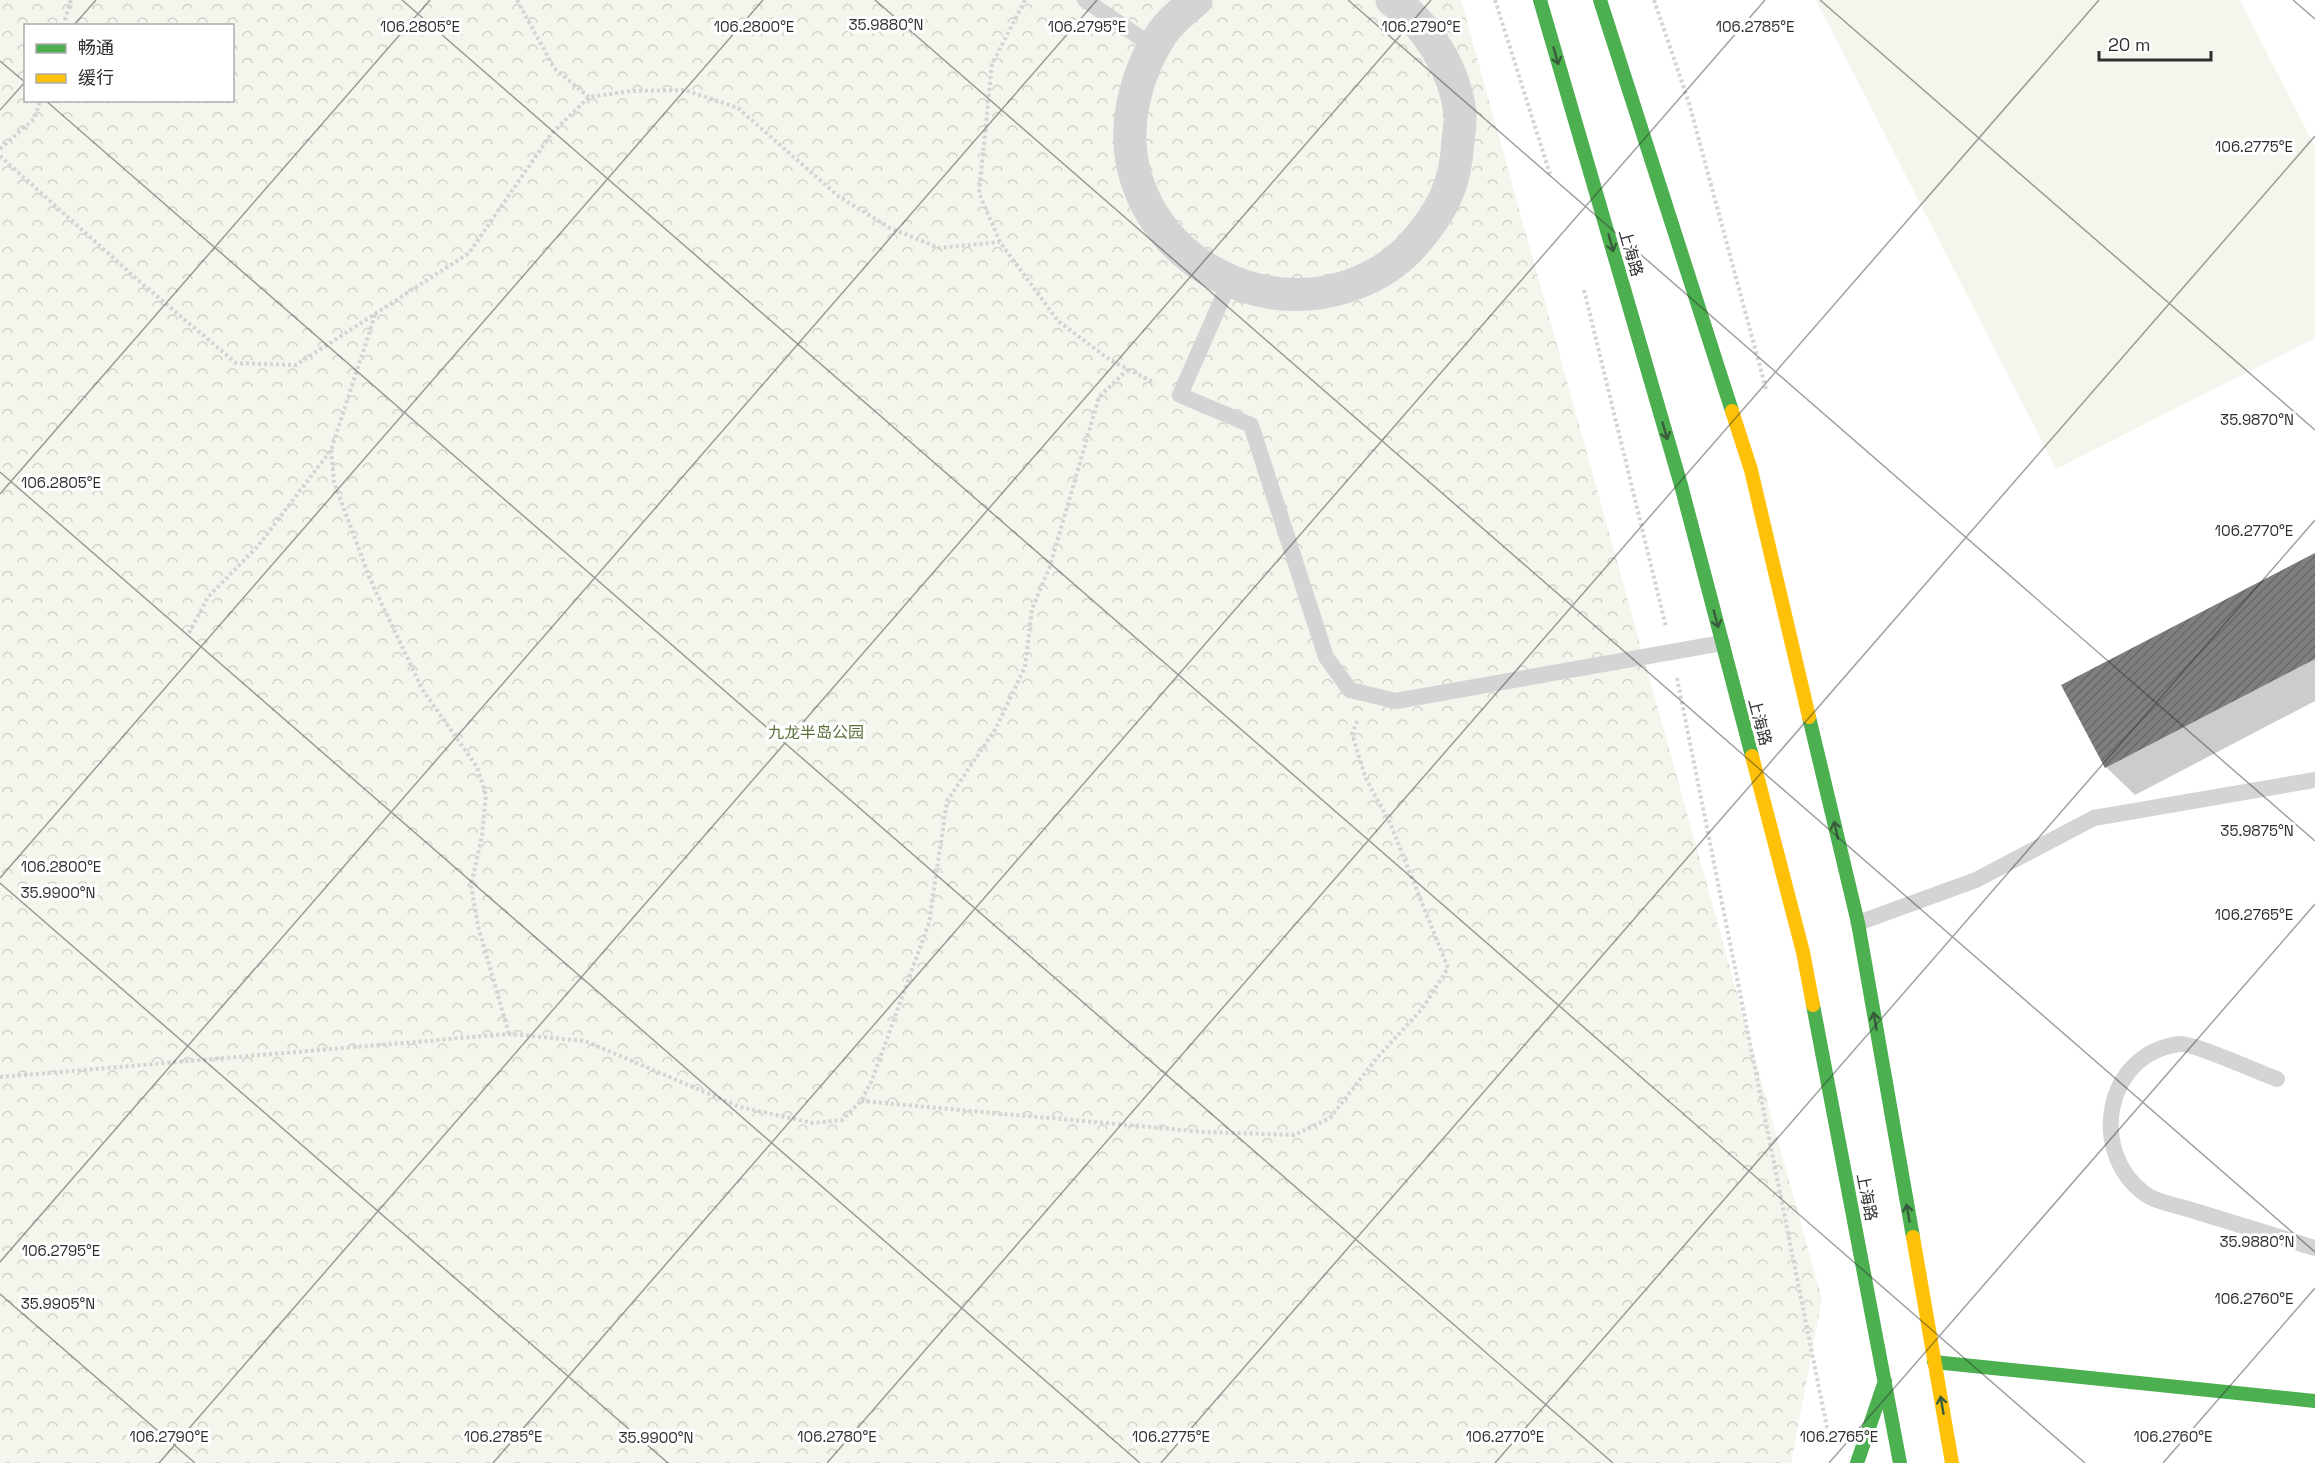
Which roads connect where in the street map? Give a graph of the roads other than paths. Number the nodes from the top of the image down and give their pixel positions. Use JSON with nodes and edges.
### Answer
{"nodes":[{"id":1,"x":1085,"y":0,"type":"edge"},
{"id":2,"x":1196,"y":0,"type":"edge"},
{"id":3,"x":1392,"y":0,"type":"edge"},
{"id":4,"x":1540,"y":0,"type":"edge"},
{"id":5,"x":1600,"y":0,"type":"edge"},
{"id":6,"x":1154,"y":47,"type":"junction"},
{"id":7,"x":1230,"y":281,"type":"junction"},
{"id":8,"x":1722,"y":643,"type":"junction"},
{"id":9,"x":2315,"y":780,"type":"edge"},
{"id":10,"x":1858,"y":923,"type":"junction"},
{"id":11,"x":2277,"y":1079,"type":"dead end"},
{"id":12,"x":2315,"y":1248,"type":"edge"},
{"id":13,"x":1934,"y":1362,"type":"junction"},
{"id":14,"x":1886,"y":1380,"type":"junction"},
{"id":15,"x":2315,"y":1401,"type":"edge"},
{"id":16,"x":1857,"y":1463,"type":"edge"},
{"id":17,"x":1900,"y":1463,"type":"edge"},
{"id":18,"x":1952,"y":1463,"type":"edge"}],
"edges":[{"from":1,"to":6,"type":"lane"},
{"from":2,"to":6,"type":"street"},
{"from":3,"to":7,"type":"street"},
{"from":4,"to":8,"type":"main road","name":"上海路","one_way":true},
{"from":10,"to":5,"type":"main road","one_way":true},
{"from":6,"to":7,"type":"street"},
{"from":7,"to":8,"type":"lane"},
{"from":8,"to":14,"type":"main road","name":"上海路"},
{"from":9,"to":10,"type":"lane"},
{"from":13,"to":10,"type":"main road","one_way":true},
{"from":11,"to":12,"type":"lane"},
{"from":13,"to":15,"type":"main road"},
{"from":18,"to":13,"type":"main road","one_way":true},
{"from":14,"to":16,"type":"main road"},
{"from":14,"to":17,"type":"main road","name":"上海路"}]}
